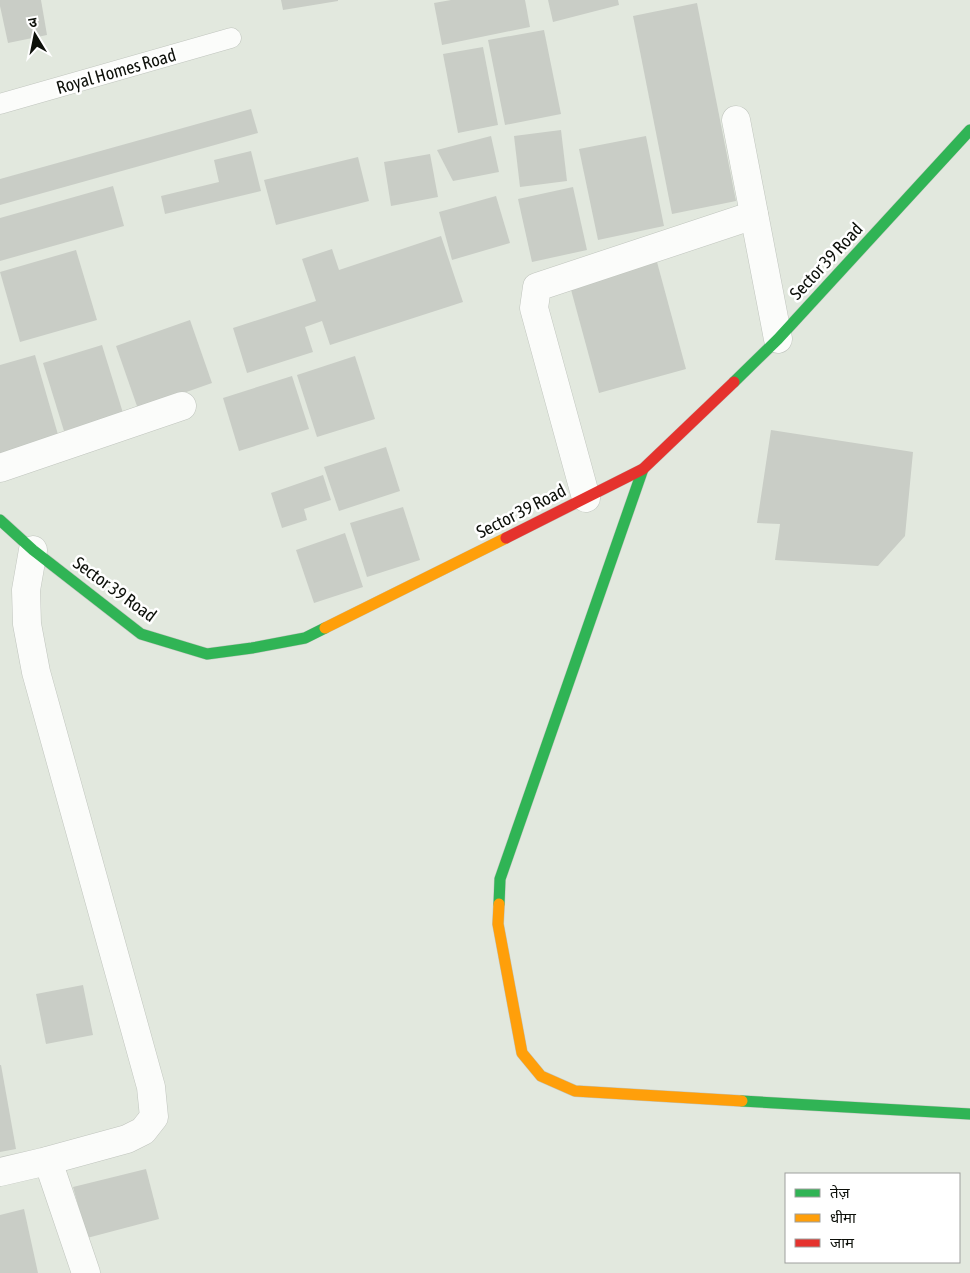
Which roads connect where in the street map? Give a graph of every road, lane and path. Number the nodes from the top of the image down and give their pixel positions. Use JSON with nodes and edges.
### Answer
{"nodes":[{"id":1,"x":231,"y":38,"type":"dead end"},
{"id":2,"x":0,"y":104,"type":"edge"},
{"id":3,"x":736,"y":120,"type":"dead end"},
{"id":4,"x":970,"y":130,"type":"edge"},
{"id":5,"x":754,"y":215,"type":"junction"},
{"id":6,"x":778,"y":339,"type":"junction"},
{"id":7,"x":182,"y":406,"type":"dead end"},
{"id":8,"x":0,"y":468,"type":"edge"},
{"id":9,"x":643,"y":468,"type":"junction"},
{"id":10,"x":586,"y":498,"type":"junction"},
{"id":11,"x":0,"y":520,"type":"edge"},
{"id":12,"x":33,"y":550,"type":"junction"},
{"id":13,"x":970,"y":1114,"type":"edge"},
{"id":14,"x":48,"y":1161,"type":"junction"},
{"id":15,"x":0,"y":1172,"type":"edge"},
{"id":16,"x":86,"y":1273,"type":"edge"}],
"edges":[{"from":1,"to":2,"type":"lane","name":"Royal Homes Road"},
{"from":3,"to":5,"type":"street"},
{"from":4,"to":6,"type":"street","name":"Sector 39 Road"},
{"from":5,"to":6,"type":"street"},
{"from":5,"to":10,"type":"street"},
{"from":6,"to":9,"type":"street","name":"Sector 39 Road"},
{"from":7,"to":8,"type":"street"},
{"from":9,"to":10,"type":"street","name":"Sector 39 Road"},
{"from":9,"to":13,"type":"street"},
{"from":10,"to":12,"type":"street","name":"Sector 39 Road"},
{"from":11,"to":12,"type":"street","name":"Sector 39 Road"},
{"from":12,"to":14,"type":"street"},
{"from":14,"to":15,"type":"street"},
{"from":14,"to":16,"type":"street"}]}
